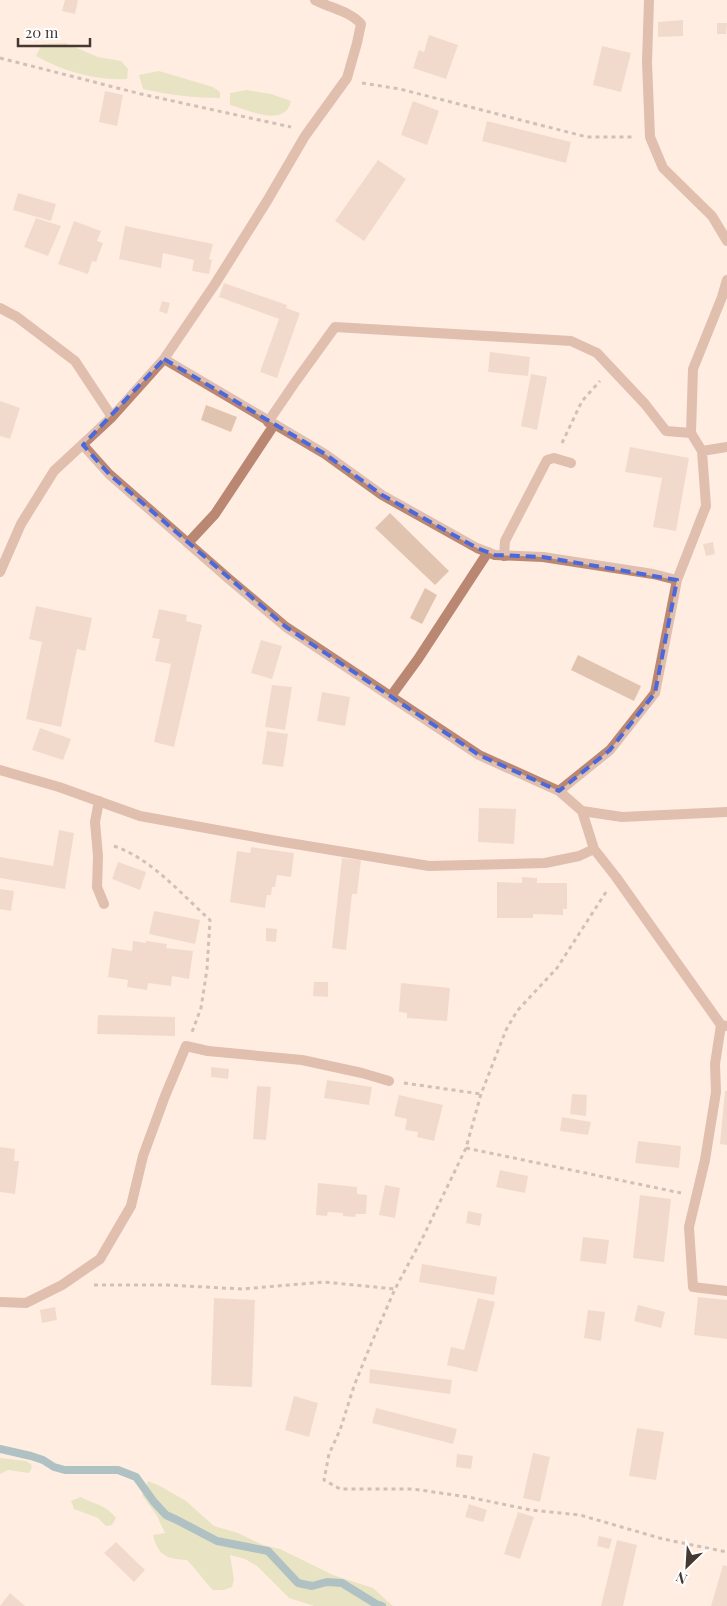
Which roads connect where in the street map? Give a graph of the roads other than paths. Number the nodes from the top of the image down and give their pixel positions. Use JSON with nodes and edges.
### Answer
{"nodes":[{"id":1,"x":315,"y":0,"type":"edge"},
{"id":2,"x":649,"y":0,"type":"edge"},
{"id":3,"x":727,"y":241,"type":"edge"},
{"id":4,"x":727,"y":280,"type":"edge"},
{"id":5,"x":0,"y":308,"type":"edge"},
{"id":6,"x":164,"y":359,"type":"junction"},
{"id":7,"x":112,"y":417,"type":"junction"},
{"id":8,"x":272,"y":423,"type":"junction"},
{"id":9,"x":691,"y":433,"type":"junction"},
{"id":10,"x":83,"y":445,"type":"junction"},
{"id":11,"x":727,"y":448,"type":"edge"},
{"id":12,"x":702,"y":451,"type":"junction"},
{"id":13,"x":571,"y":463,"type":"dead end"},
{"id":14,"x":188,"y":543,"type":"junction"},
{"id":15,"x":488,"y":552,"type":"junction"},
{"id":16,"x":504,"y":556,"type":"junction"},
{"id":17,"x":0,"y":572,"type":"edge"},
{"id":18,"x":678,"y":580,"type":"junction"},
{"id":19,"x":392,"y":696,"type":"junction"},
{"id":20,"x":0,"y":770,"type":"edge"},
{"id":21,"x":559,"y":791,"type":"junction"},
{"id":22,"x":99,"y":801,"type":"junction"},
{"id":23,"x":582,"y":811,"type":"junction"},
{"id":24,"x":727,"y":812,"type":"edge"},
{"id":25,"x":594,"y":848,"type":"junction"},
{"id":26,"x":104,"y":904,"type":"dead end"},
{"id":27,"x":724,"y":1026,"type":"edge"},
{"id":28,"x":389,"y":1081,"type":"road end"},
{"id":29,"x":727,"y":1291,"type":"edge"},
{"id":30,"x":0,"y":1302,"type":"edge"}],
"edges":[{"from":1,"to":6,"type":"street"},
{"from":2,"to":3,"type":"street"},
{"from":4,"to":9,"type":"street"},
{"from":5,"to":7,"type":"street"},
{"from":6,"to":7,"type":"street"},
{"from":6,"to":8,"type":"street"},
{"from":7,"to":10,"type":"street"},
{"from":8,"to":9,"type":"street"},
{"from":8,"to":14,"type":"street"},
{"from":8,"to":15,"type":"street"},
{"from":9,"to":12,"type":"street"},
{"from":10,"to":14,"type":"street"},
{"from":10,"to":17,"type":"street"},
{"from":11,"to":12,"type":"street"},
{"from":12,"to":18,"type":"street"},
{"from":13,"to":16,"type":"street"},
{"from":14,"to":19,"type":"street"},
{"from":15,"to":16,"type":"street"},
{"from":15,"to":19,"type":"street"},
{"from":16,"to":18,"type":"street"},
{"from":18,"to":21,"type":"street"},
{"from":19,"to":21,"type":"street"},
{"from":20,"to":22,"type":"street"},
{"from":21,"to":23,"type":"street"},
{"from":22,"to":25,"type":"street"},
{"from":22,"to":26,"type":"street"},
{"from":23,"to":24,"type":"street"},
{"from":23,"to":25,"type":"street"},
{"from":25,"to":27,"type":"street"},
{"from":27,"to":29,"type":"street"},
{"from":28,"to":30,"type":"street"}]}
